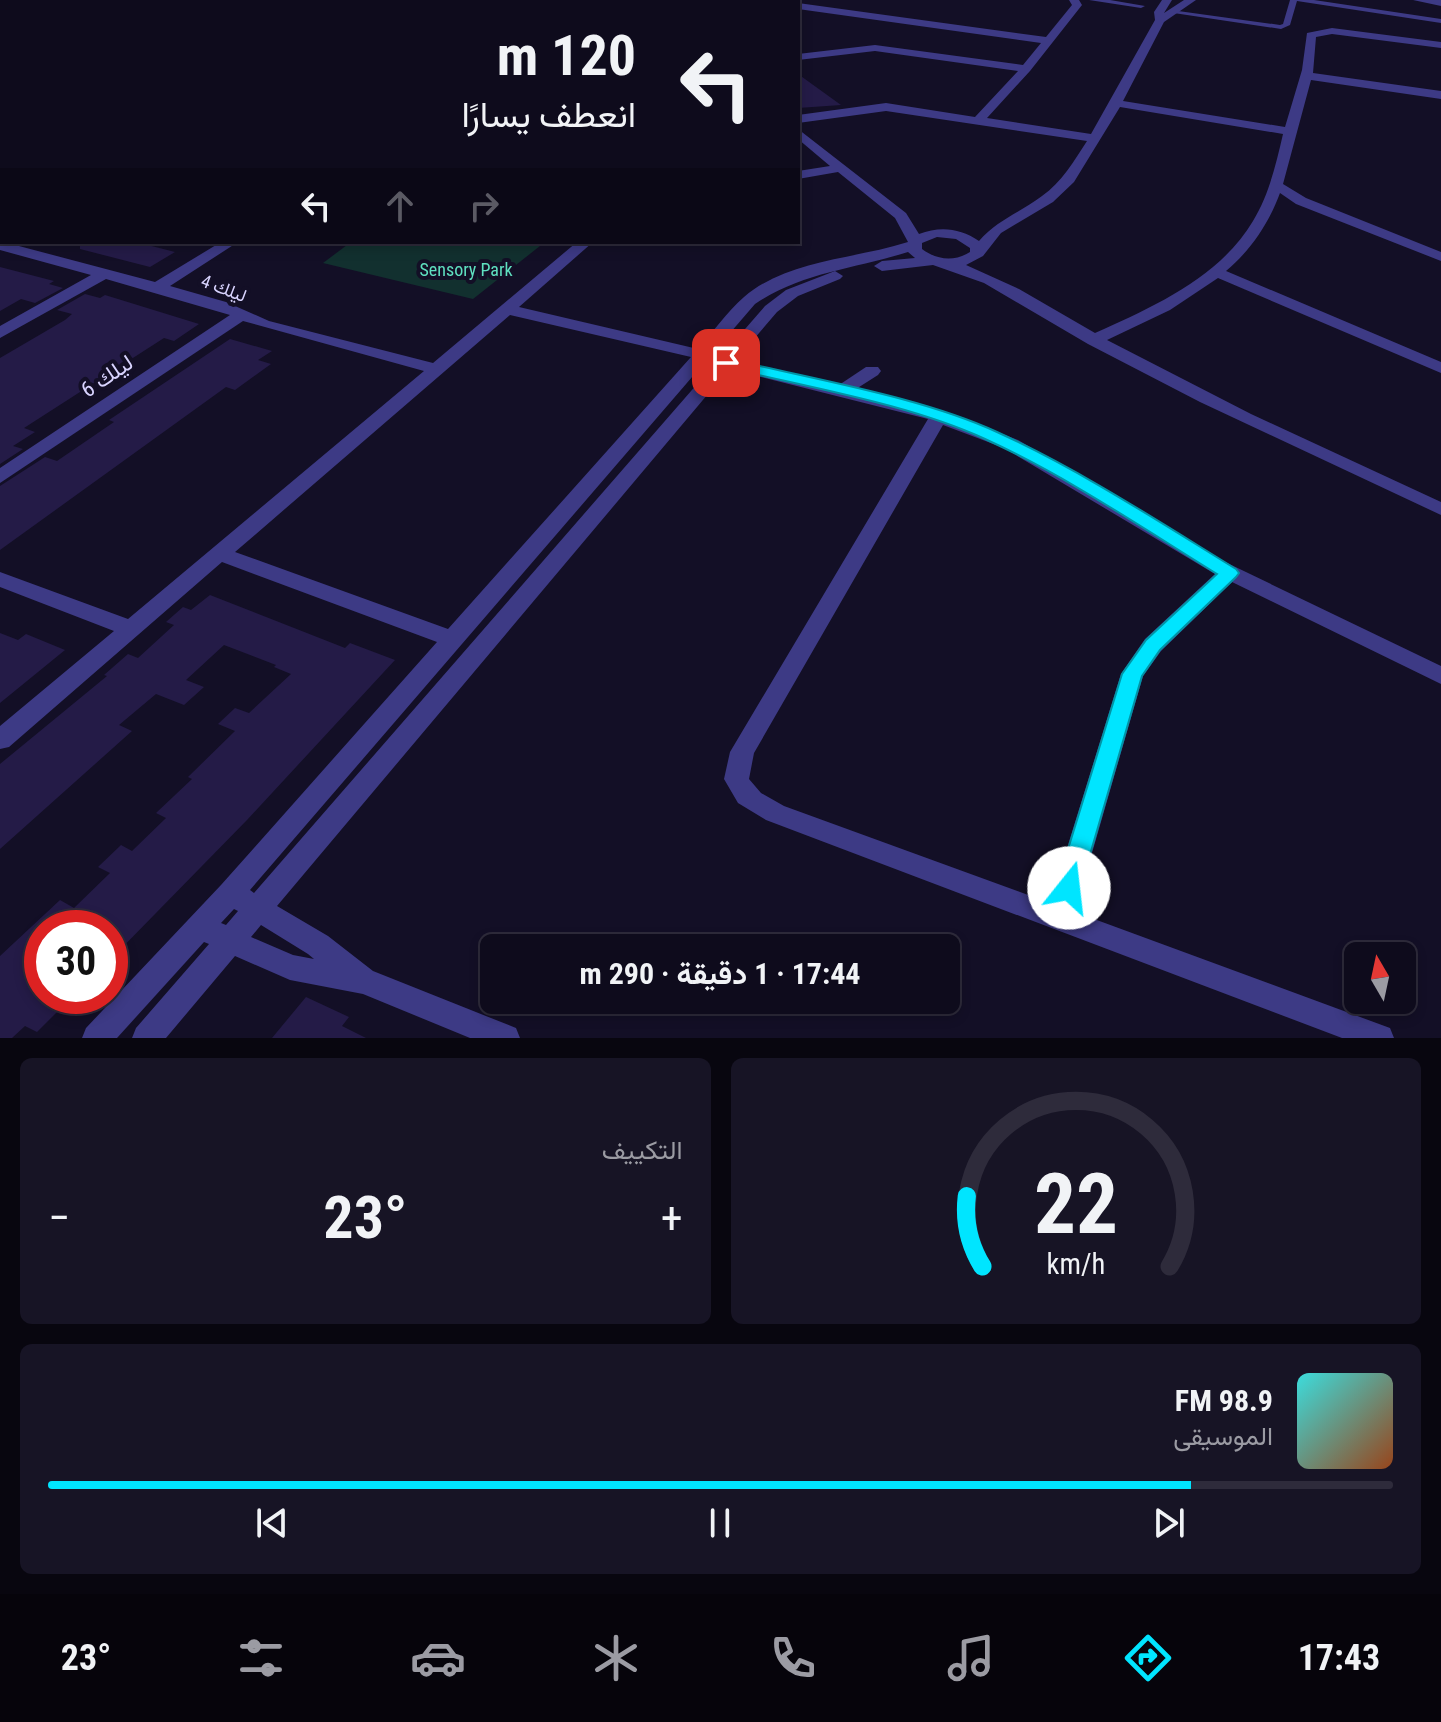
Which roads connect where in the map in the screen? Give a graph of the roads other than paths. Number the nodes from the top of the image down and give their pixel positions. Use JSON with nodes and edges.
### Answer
{"nodes":[{"id":1,"x":1061,"y":0,"type":"edge"},
{"id":2,"x":1093,"y":0,"type":"edge"},
{"id":3,"x":1167,"y":0,"type":"edge"},
{"id":4,"x":1191,"y":0,"type":"edge"},
{"id":5,"x":1294,"y":0,"type":"edge"},
{"id":6,"x":1300,"y":0,"type":"edge"},
{"id":7,"x":1418,"y":0,"type":"edge"},
{"id":8,"x":800,"y":3,"type":"edge"},
{"id":9,"x":1441,"y":3,"type":"edge"},
{"id":10,"x":1073,"y":5,"type":"edge"},
{"id":11,"x":1141,"y":6,"type":"dead end"},
{"id":12,"x":1207,"y":7,"type":"dead end"},
{"id":13,"x":1165,"y":16,"type":"junction"},
{"id":14,"x":1203,"y":17,"type":"junction"},
{"id":15,"x":1441,"y":21,"type":"edge"},
{"id":16,"x":1046,"y":40,"type":"junction"},
{"id":17,"x":1441,"y":45,"type":"edge"},
{"id":18,"x":800,"y":57,"type":"edge"},
{"id":19,"x":1026,"y":69,"type":"junction"},
{"id":20,"x":1307,"y":76,"type":"junction"},
{"id":21,"x":1441,"y":95,"type":"edge"},
{"id":22,"x":1115,"y":105,"type":"junction"},
{"id":23,"x":800,"y":119,"type":"edge"},
{"id":24,"x":978,"y":121,"type":"junction"},
{"id":25,"x":1291,"y":132,"type":"junction"},
{"id":26,"x":800,"y":135,"type":"edge"},
{"id":27,"x":1092,"y":141,"type":"junction"},
{"id":28,"x":840,"y":168,"type":"junction"},
{"id":29,"x":800,"y":175,"type":"edge"},
{"id":30,"x":1276,"y":185,"type":"junction"},
{"id":31,"x":1268,"y":205,"type":"junction"},
{"id":32,"x":1312,"y":205,"type":"junction"},
{"id":33,"x":901,"y":216,"type":"junction"},
{"id":34,"x":1002,"y":226,"type":"junction"},
{"id":35,"x":948,"y":233,"type":"junction"},
{"id":36,"x":914,"y":243,"type":"junction"},
{"id":37,"x":228,"y":244,"type":"edge"},
{"id":38,"x":584,"y":244,"type":"edge"},
{"id":39,"x":0,"y":245,"type":"edge"},
{"id":40,"x":978,"y":252,"type":"junction"},
{"id":41,"x":1441,"y":257,"type":"edge"},
{"id":42,"x":936,"y":262,"type":"junction"},
{"id":43,"x":1216,"y":272,"type":"junction"},
{"id":44,"x":105,"y":273,"type":"junction"},
{"id":45,"x":1002,"y":284,"type":"junction"},
{"id":46,"x":158,"y":287,"type":"junction"},
{"id":47,"x":505,"y":309,"type":"junction"},
{"id":48,"x":241,"y":315,"type":"junction"},
{"id":49,"x":0,"y":333,"type":"edge"},
{"id":50,"x":1094,"y":340,"type":"junction"},
{"id":51,"x":700,"y":354,"type":"junction"},
{"id":52,"x":726,"y":363,"type":"junction"},
{"id":53,"x":434,"y":368,"type":"junction"},
{"id":54,"x":1441,"y":368,"type":"edge"},
{"id":55,"x":872,"y":371,"type":"dead end"},
{"id":56,"x":675,"y":383,"type":"junction"},
{"id":57,"x":843,"y":390,"type":"junction"},
{"id":58,"x":703,"y":391,"type":"junction"},
{"id":59,"x":939,"y":416,"type":"junction"},
{"id":60,"x":0,"y":477,"type":"edge"},
{"id":61,"x":1441,"y":509,"type":"edge"},
{"id":62,"x":217,"y":553,"type":"junction"},
{"id":63,"x":1229,"y":573,"type":"junction"},
{"id":64,"x":0,"y":579,"type":"edge"},
{"id":65,"x":129,"y":628,"type":"junction"},
{"id":66,"x":452,"y":639,"type":"junction"},
{"id":67,"x":1441,"y":676,"type":"edge"},
{"id":68,"x":0,"y":740,"type":"edge"},
{"id":69,"x":231,"y":893,"type":"junction"},
{"id":70,"x":260,"y":908,"type":"junction"},
{"id":71,"x":1060,"y":917,"type":"junction"},
{"id":72,"x":200,"y":927,"type":"junction"},
{"id":73,"x":230,"y":943,"type":"junction"},
{"id":74,"x":365,"y":981,"type":"junction"},
{"id":75,"x":97,"y":1038,"type":"edge"},
{"id":76,"x":147,"y":1038,"type":"edge"},
{"id":77,"x":505,"y":1038,"type":"edge"},
{"id":78,"x":1379,"y":1038,"type":"edge"}],
"edges":[{"from":1,"to":10,"type":"street"},
{"from":2,"to":11,"type":"lane"},
{"from":3,"to":13,"type":"street"},
{"from":4,"to":13,"type":"street"},
{"from":5,"to":14,"type":"lane"},
{"from":6,"to":15,"type":"lane"},
{"from":7,"to":9,"type":"street"},
{"from":8,"to":16,"type":"street"},
{"from":10,"to":16,"type":"street"},
{"from":12,"to":14,"type":"lane"},
{"from":13,"to":14,"type":"lane"},
{"from":13,"to":22,"type":"street"},
{"from":16,"to":19,"type":"street"},
{"from":17,"to":20,"type":"street"},
{"from":18,"to":19,"type":"street"},
{"from":19,"to":24,"type":"street"},
{"from":20,"to":21,"type":"street"},
{"from":20,"to":25,"type":"street"},
{"from":22,"to":25,"type":"street"},
{"from":22,"to":27,"type":"street"},
{"from":23,"to":24,"type":"street"},
{"from":24,"to":27,"type":"street"},
{"from":25,"to":30,"type":"street"},
{"from":26,"to":28,"type":"street"},
{"from":27,"to":34,"type":"street"},
{"from":28,"to":29,"type":"street"},
{"from":28,"to":33,"type":"street"},
{"from":30,"to":31,"type":"street"},
{"from":30,"to":32,"type":"street"},
{"from":31,"to":32,"type":"street"},
{"from":31,"to":43,"type":"street"},
{"from":32,"to":41,"type":"street"},
{"from":33,"to":35,"type":"street"},
{"from":33,"to":36,"type":"street"},
{"from":34,"to":35,"type":"street"},
{"from":34,"to":40,"type":"street"},
{"from":35,"to":36,"type":"street"},
{"from":35,"to":40,"type":"street"},
{"from":36,"to":42,"type":"street"},
{"from":36,"to":51,"type":"street"},
{"from":37,"to":46,"type":"street"},
{"from":38,"to":47,"type":"street"},
{"from":39,"to":44,"type":"street","name":"ليلك 4"},
{"from":40,"to":42,"type":"street"},
{"from":40,"to":45,"type":"street"},
{"from":42,"to":45,"type":"street"},
{"from":42,"to":52,"type":"street"},
{"from":43,"to":50,"type":"street"},
{"from":43,"to":54,"type":"street"},
{"from":44,"to":46,"type":"street","name":"ليلك 4"},
{"from":44,"to":49,"type":"street"},
{"from":45,"to":50,"type":"street"},
{"from":46,"to":48,"type":"street","name":"ليلك 4"},
{"from":47,"to":51,"type":"street"},
{"from":47,"to":53,"type":"street"},
{"from":48,"to":53,"type":"street","name":"ليلك 4"},
{"from":48,"to":60,"type":"street","name":"ليلك 6"},
{"from":50,"to":61,"type":"street"},
{"from":51,"to":56,"type":"street"},
{"from":52,"to":57,"type":"street"},
{"from":52,"to":58,"type":"street"},
{"from":53,"to":62,"type":"street"},
{"from":55,"to":57,"type":"street"},
{"from":56,"to":58,"type":"street"},
{"from":56,"to":66,"type":"street"},
{"from":57,"to":59,"type":"street"},
{"from":58,"to":70,"type":"street"},
{"from":59,"to":63,"type":"street"},
{"from":59,"to":71,"type":"street"},
{"from":62,"to":65,"type":"street"},
{"from":62,"to":66,"type":"street"},
{"from":63,"to":67,"type":"street"},
{"from":63,"to":71,"type":"street"},
{"from":64,"to":65,"type":"street"},
{"from":65,"to":68,"type":"street"},
{"from":66,"to":69,"type":"street"},
{"from":69,"to":70,"type":"street"},
{"from":69,"to":72,"type":"street"},
{"from":70,"to":73,"type":"street"},
{"from":70,"to":74,"type":"street"},
{"from":71,"to":78,"type":"street"},
{"from":72,"to":73,"type":"street"},
{"from":72,"to":75,"type":"street"},
{"from":73,"to":74,"type":"street"},
{"from":73,"to":76,"type":"street"},
{"from":74,"to":77,"type":"street"}]}
